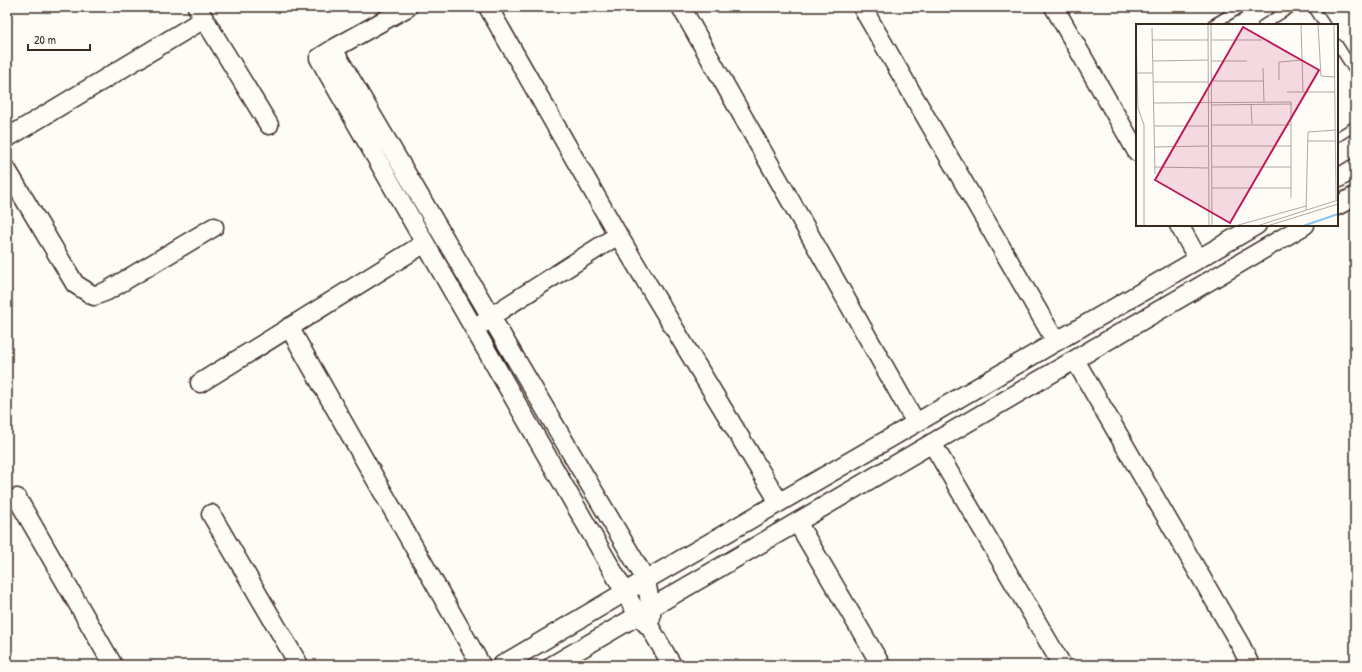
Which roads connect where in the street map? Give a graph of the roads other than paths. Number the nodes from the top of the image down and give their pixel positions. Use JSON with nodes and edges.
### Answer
{"nodes":[{"id":1,"x":408,"y":7,"type":"edge"},
{"id":2,"x":488,"y":7,"type":"edge"},
{"id":3,"x":681,"y":7,"type":"edge"},
{"id":4,"x":862,"y":7,"type":"edge"},
{"id":5,"x":1054,"y":7,"type":"edge"},
{"id":6,"x":1242,"y":7,"type":"edge"},
{"id":7,"x":1292,"y":7,"type":"edge"},
{"id":8,"x":1313,"y":7,"type":"edge"},
{"id":9,"x":200,"y":13,"type":"edge"},
{"id":10,"x":1214,"y":24,"type":"edge"},
{"id":11,"x":1265,"y":24,"type":"edge"},
{"id":12,"x":1324,"y":24,"type":"edge"},
{"id":13,"x":1338,"y":46,"type":"edge"},
{"id":14,"x":333,"y":49,"type":"junction"},
{"id":15,"x":1355,"y":72,"type":"edge"},
{"id":16,"x":269,"y":125,"type":"dead end"},
{"id":17,"x":1355,"y":126,"type":"edge"},
{"id":18,"x":1338,"y":136,"type":"edge"},
{"id":19,"x":7,"y":138,"type":"edge"},
{"id":20,"x":1136,"y":150,"type":"edge"},
{"id":21,"x":1355,"y":168,"type":"edge"},
{"id":22,"x":7,"y":170,"type":"edge"},
{"id":23,"x":1338,"y":178,"type":"edge"},
{"id":24,"x":1355,"y":196,"type":"edge"},
{"id":25,"x":1338,"y":205,"type":"edge"},
{"id":26,"x":1180,"y":226,"type":"edge"},
{"id":27,"x":1255,"y":226,"type":"edge"},
{"id":28,"x":1303,"y":226,"type":"edge"},
{"id":29,"x":214,"y":227,"type":"dead end"},
{"id":30,"x":618,"y":235,"type":"junction"},
{"id":31,"x":426,"y":243,"type":"junction"},
{"id":32,"x":1198,"y":259,"type":"junction"},
{"id":33,"x":490,"y":317,"type":"junction"},
{"id":34,"x":288,"y":327,"type":"junction"},
{"id":35,"x":475,"y":330,"type":"junction"},
{"id":36,"x":1056,"y":342,"type":"junction"},
{"id":37,"x":1075,"y":360,"type":"junction"},
{"id":38,"x":200,"y":382,"type":"dead end"},
{"id":39,"x":916,"y":423,"type":"junction"},
{"id":40,"x":932,"y":443,"type":"junction"},
{"id":41,"x":17,"y":498,"type":"dead end"},
{"id":42,"x":779,"y":502,"type":"junction"},
{"id":43,"x":211,"y":514,"type":"dead end"},
{"id":44,"x":797,"y":522,"type":"junction"},
{"id":45,"x":646,"y":580,"type":"junction"},
{"id":46,"x":625,"y":592,"type":"junction"},
{"id":47,"x":645,"y":612,"type":"junction"},
{"id":48,"x":112,"y":665,"type":"edge"},
{"id":49,"x":299,"y":665,"type":"edge"},
{"id":50,"x":481,"y":665,"type":"edge"},
{"id":51,"x":502,"y":665,"type":"edge"},
{"id":52,"x":553,"y":665,"type":"edge"},
{"id":53,"x":672,"y":665,"type":"edge"},
{"id":54,"x":881,"y":665,"type":"edge"},
{"id":55,"x":1062,"y":665,"type":"edge"},
{"id":56,"x":1250,"y":665,"type":"edge"}],
"edges":[{"from":1,"to":14,"type":"street"},
{"from":2,"to":30,"type":"street"},
{"from":3,"to":39,"type":"street"},
{"from":4,"to":36,"type":"street"},
{"from":5,"to":20,"type":"street"},
{"from":6,"to":10,"type":"lane"},
{"from":7,"to":11,"type":"lane"},
{"from":8,"to":12,"type":"lane"},
{"from":9,"to":16,"type":"street"},
{"from":9,"to":19,"type":"street"},
{"from":13,"to":15,"type":"lane"},
{"from":14,"to":31,"type":"street"},
{"from":14,"to":33,"type":"street"},
{"from":17,"to":18,"type":"lane"},
{"from":21,"to":23,"type":"street"},
{"from":22,"to":29,"type":"street"},
{"from":24,"to":25,"type":"street"},
{"from":26,"to":32,"type":"street"},
{"from":27,"to":32,"type":"street"},
{"from":28,"to":37,"type":"street"},
{"from":30,"to":33,"type":"street"},
{"from":30,"to":42,"type":"street"},
{"from":31,"to":34,"type":"street"},
{"from":31,"to":35,"type":"street"},
{"from":32,"to":36,"type":"street"},
{"from":33,"to":35,"type":"street"},
{"from":33,"to":45,"type":"street"},
{"from":34,"to":38,"type":"street"},
{"from":34,"to":50,"type":"street"},
{"from":35,"to":46,"type":"street"},
{"from":36,"to":39,"type":"street"},
{"from":37,"to":40,"type":"street"},
{"from":37,"to":56,"type":"street"},
{"from":39,"to":42,"type":"street"},
{"from":40,"to":44,"type":"street"},
{"from":40,"to":55,"type":"street"},
{"from":41,"to":48,"type":"street"},
{"from":42,"to":45,"type":"street"},
{"from":43,"to":49,"type":"street"},
{"from":44,"to":47,"type":"street"},
{"from":44,"to":54,"type":"street"},
{"from":45,"to":46,"type":"street"},
{"from":45,"to":47,"type":"street"},
{"from":46,"to":47,"type":"street"},
{"from":46,"to":51,"type":"street"},
{"from":47,"to":52,"type":"street"},
{"from":47,"to":53,"type":"street"}]}
